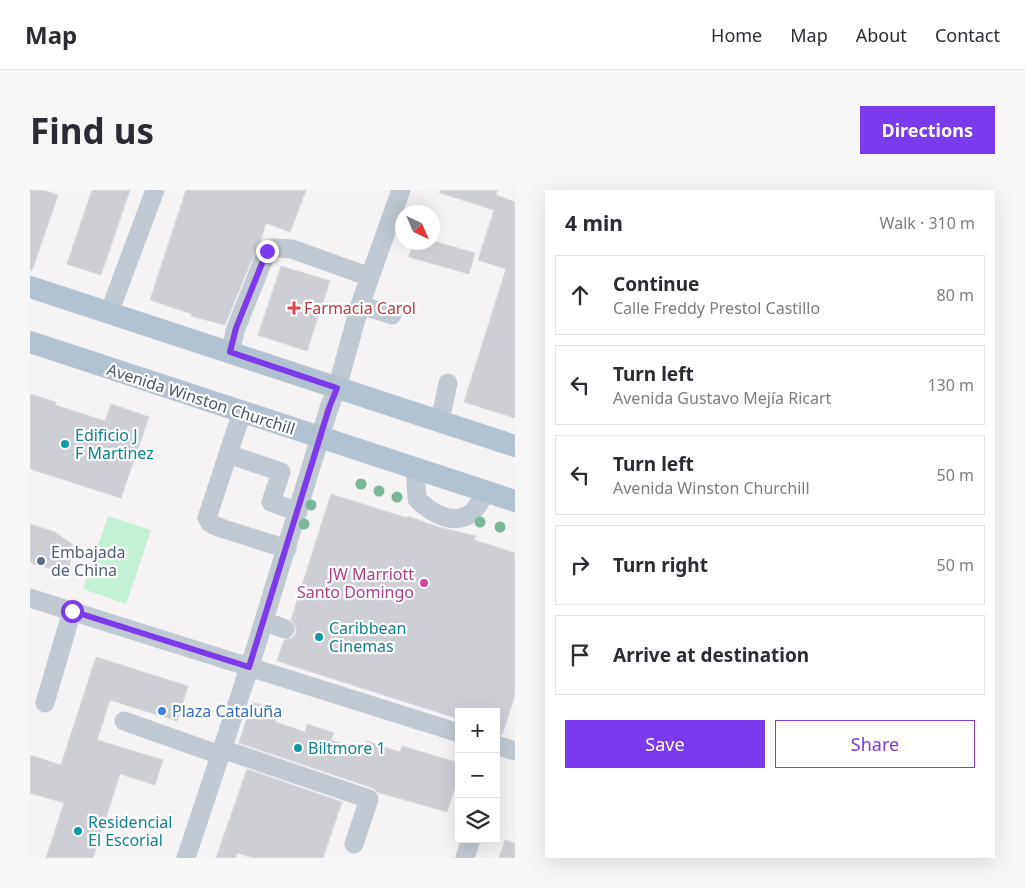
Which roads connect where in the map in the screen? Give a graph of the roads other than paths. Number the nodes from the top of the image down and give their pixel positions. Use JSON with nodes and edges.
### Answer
{"nodes":[{"id":1,"x":154,"y":190,"type":"edge"},
{"id":2,"x":400,"y":190,"type":"edge"},
{"id":3,"x":370,"y":277,"type":"junction"},
{"id":4,"x":30,"y":287,"type":"edge"},
{"id":5,"x":360,"y":305,"type":"junction"},
{"id":6,"x":109,"y":313,"type":"junction"},
{"id":7,"x":392,"y":315,"type":"dead end"},
{"id":8,"x":30,"y":342,"type":"edge"},
{"id":9,"x":230,"y":352,"type":"junction"},
{"id":10,"x":448,"y":382,"type":"dead end"},
{"id":11,"x":337,"y":388,"type":"junction"},
{"id":12,"x":242,"y":412,"type":"junction"},
{"id":13,"x":440,"y":421,"type":"junction"},
{"id":14,"x":321,"y":438,"type":"junction"},
{"id":15,"x":515,"y":446,"type":"edge"},
{"id":16,"x":228,"y":454,"type":"junction"},
{"id":17,"x":415,"y":468,"type":"junction"},
{"id":18,"x":487,"y":491,"type":"junction"},
{"id":19,"x":515,"y":500,"type":"edge"},
{"id":20,"x":298,"y":512,"type":"junction"},
{"id":21,"x":287,"y":550,"type":"junction"},
{"id":22,"x":30,"y":598,"type":"edge"},
{"id":23,"x":72,"y":611,"type":"junction"},
{"id":24,"x":264,"y":621,"type":"junction"},
{"id":25,"x":285,"y":629,"type":"dead end"},
{"id":26,"x":249,"y":667,"type":"junction"},
{"id":27,"x":45,"y":704,"type":"dead end"},
{"id":28,"x":124,"y":721,"type":"dead end"},
{"id":29,"x":455,"y":732,"type":"edge"},
{"id":30,"x":221,"y":752,"type":"junction"},
{"id":31,"x":470,"y":843,"type":"edge"},
{"id":32,"x":354,"y":844,"type":"dead end"},
{"id":33,"x":186,"y":858,"type":"edge"},
{"id":34,"x":465,"y":858,"type":"edge"}],
"edges":[{"from":1,"to":6,"type":"street"},
{"from":2,"to":3,"type":"street"},
{"from":3,"to":5,"type":"street"},
{"from":3,"to":9,"type":"street"},
{"from":4,"to":6,"type":"main road"},
{"from":5,"to":7,"type":"street"},
{"from":5,"to":11,"type":"street"},
{"from":6,"to":9,"type":"main road"},
{"from":8,"to":12,"type":"main road","name":"Avenida Winston Churchill"},
{"from":9,"to":11,"type":"main road"},
{"from":10,"to":13,"type":"street"},
{"from":11,"to":13,"type":"main road"},
{"from":11,"to":14,"type":"street"},
{"from":12,"to":14,"type":"main road","name":"Avenida Winston Churchill"},
{"from":12,"to":16,"type":"street"},
{"from":13,"to":15,"type":"main road"},
{"from":14,"to":17,"type":"main road","name":"Avenida Winston Churchill"},
{"from":14,"to":20,"type":"street"},
{"from":16,"to":20,"type":"street"},
{"from":16,"to":21,"type":"street"},
{"from":17,"to":18,"type":"main road","name":"Avenida Winston Churchill"},
{"from":17,"to":18,"type":"street"},
{"from":18,"to":19,"type":"main road","name":"Avenida Winston Churchill"},
{"from":20,"to":21,"type":"street"},
{"from":21,"to":24,"type":"street"},
{"from":22,"to":23,"type":"street"},
{"from":23,"to":26,"type":"street"},
{"from":23,"to":27,"type":"street"},
{"from":24,"to":25,"type":"street"},
{"from":24,"to":26,"type":"street"},
{"from":26,"to":29,"type":"street"},
{"from":26,"to":30,"type":"street"},
{"from":28,"to":30,"type":"street"},
{"from":30,"to":32,"type":"street"},
{"from":30,"to":33,"type":"street"},
{"from":31,"to":34,"type":"street"}]}
